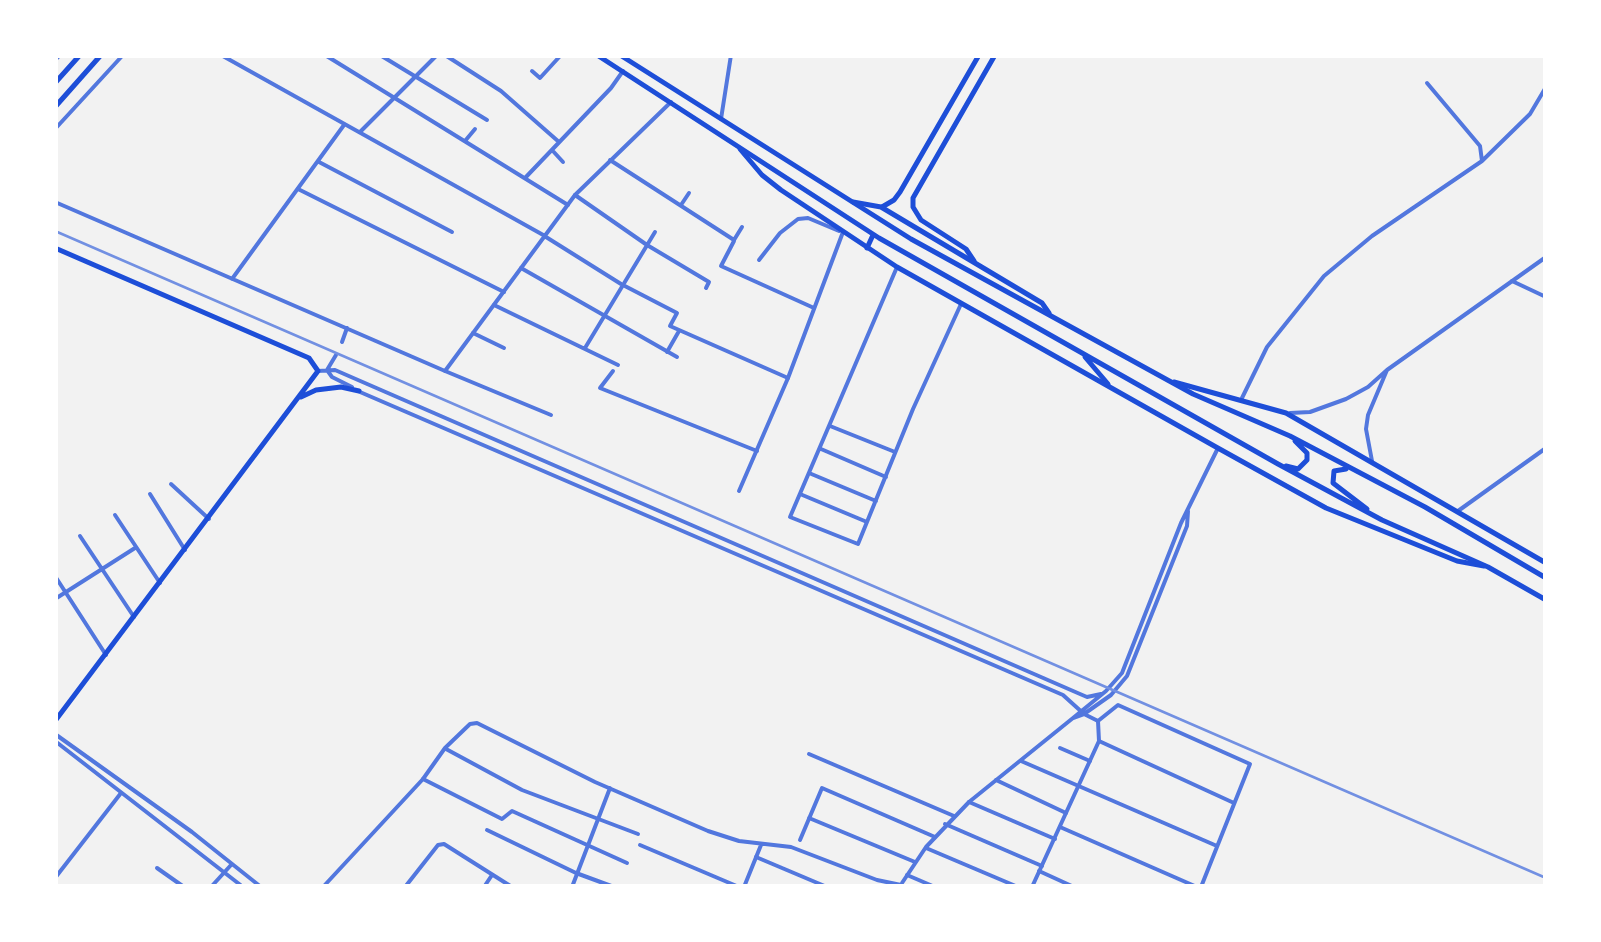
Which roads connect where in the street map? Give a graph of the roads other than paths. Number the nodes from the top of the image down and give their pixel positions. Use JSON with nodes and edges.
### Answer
{"nodes":[{"id":1,"x":60,"y":55,"type":"edge"},
{"id":2,"x":80,"y":55,"type":"edge"},
{"id":3,"x":101,"y":55,"type":"edge"},
{"id":4,"x":124,"y":55,"type":"edge"},
{"id":5,"x":221,"y":55,"type":"edge"},
{"id":6,"x":325,"y":55,"type":"edge"},
{"id":7,"x":380,"y":55,"type":"edge"},
{"id":8,"x":437,"y":55,"type":"edge"},
{"id":9,"x":444,"y":55,"type":"edge"},
{"id":10,"x":561,"y":55,"type":"edge"},
{"id":11,"x":596,"y":55,"type":"edge"},
{"id":12,"x":620,"y":55,"type":"edge"},
{"id":13,"x":731,"y":55,"type":"edge"},
{"id":14,"x":979,"y":55,"type":"edge"},
{"id":15,"x":995,"y":55,"type":"edge"},
{"id":16,"x":55,"y":60,"type":"edge"},
{"id":17,"x":532,"y":71,"type":"dead end"},
{"id":18,"x":623,"y":71,"type":"junction"},
{"id":19,"x":414,"y":76,"type":"junction"},
{"id":20,"x":55,"y":83,"type":"edge"},
{"id":21,"x":1427,"y":83,"type":"dead end"},
{"id":22,"x":1546,"y":87,"type":"edge"},
{"id":23,"x":395,"y":98,"type":"junction"},
{"id":24,"x":671,"y":102,"type":"junction"},
{"id":25,"x":55,"y":107,"type":"edge"},
{"id":26,"x":721,"y":119,"type":"junction"},
{"id":27,"x":488,"y":120,"type":"dead end"},
{"id":28,"x":344,"y":124,"type":"junction"},
{"id":29,"x":476,"y":128,"type":"dead end"},
{"id":30,"x":55,"y":129,"type":"edge"},
{"id":31,"x":360,"y":132,"type":"junction"},
{"id":32,"x":465,"y":141,"type":"junction"},
{"id":33,"x":559,"y":142,"type":"junction"},
{"id":34,"x":738,"y":147,"type":"junction"},
{"id":35,"x":552,"y":150,"type":"junction"},
{"id":36,"x":610,"y":160,"type":"junction"},
{"id":37,"x":1482,"y":160,"type":"junction"},
{"id":38,"x":317,"y":161,"type":"junction"},
{"id":39,"x":562,"y":162,"type":"dead end"},
{"id":40,"x":525,"y":178,"type":"junction"},
{"id":41,"x":296,"y":188,"type":"junction"},
{"id":42,"x":900,"y":192,"type":"junction"},
{"id":43,"x":688,"y":193,"type":"dead end"},
{"id":44,"x":575,"y":195,"type":"junction"},
{"id":45,"x":913,"y":198,"type":"junction"},
{"id":46,"x":55,"y":202,"type":"edge"},
{"id":47,"x":850,"y":202,"type":"junction"},
{"id":48,"x":568,"y":205,"type":"junction"},
{"id":49,"x":681,"y":206,"type":"junction"},
{"id":50,"x":881,"y":207,"type":"junction"},
{"id":51,"x":742,"y":228,"type":"dead end"},
{"id":52,"x":452,"y":232,"type":"dead end"},
{"id":53,"x":654,"y":232,"type":"dead end"},
{"id":54,"x":843,"y":232,"type":"junction"},
{"id":55,"x":873,"y":234,"type":"junction"},
{"id":56,"x":545,"y":236,"type":"junction"},
{"id":57,"x":734,"y":240,"type":"junction"},
{"id":58,"x":647,"y":245,"type":"junction"},
{"id":59,"x":55,"y":248,"type":"edge"},
{"id":60,"x":867,"y":248,"type":"junction"},
{"id":61,"x":1546,"y":257,"type":"edge"},
{"id":62,"x":759,"y":260,"type":"dead end"},
{"id":63,"x":976,"y":264,"type":"junction"},
{"id":64,"x":897,"y":266,"type":"junction"},
{"id":65,"x":521,"y":268,"type":"junction"},
{"id":66,"x":232,"y":279,"type":"junction"},
{"id":67,"x":1512,"y":281,"type":"junction"},
{"id":68,"x":622,"y":284,"type":"junction"},
{"id":69,"x":708,"y":285,"type":"dead end"},
{"id":70,"x":504,"y":292,"type":"junction"},
{"id":71,"x":1546,"y":297,"type":"edge"},
{"id":72,"x":961,"y":304,"type":"junction"},
{"id":73,"x":494,"y":305,"type":"junction"},
{"id":74,"x":814,"y":308,"type":"junction"},
{"id":75,"x":605,"y":315,"type":"junction"},
{"id":76,"x":1052,"y":318,"type":"junction"},
{"id":77,"x":347,"y":328,"type":"junction"},
{"id":78,"x":679,"y":331,"type":"junction"},
{"id":79,"x":473,"y":332,"type":"junction"},
{"id":80,"x":342,"y":342,"type":"dead end"},
{"id":81,"x":504,"y":348,"type":"dead end"},
{"id":82,"x":584,"y":348,"type":"junction"},
{"id":83,"x":1080,"y":351,"type":"junction"},
{"id":84,"x":667,"y":352,"type":"junction"},
{"id":85,"x":336,"y":354,"type":"dead end"},
{"id":86,"x":676,"y":357,"type":"dead end"},
{"id":87,"x":618,"y":365,"type":"dead end"},
{"id":88,"x":328,"y":370,"type":"junction"},
{"id":89,"x":1387,"y":370,"type":"junction"},
{"id":90,"x":318,"y":371,"type":"junction"},
{"id":91,"x":446,"y":371,"type":"junction"},
{"id":92,"x":614,"y":371,"type":"dead end"},
{"id":93,"x":788,"y":378,"type":"junction"},
{"id":94,"x":1167,"y":380,"type":"junction"},
{"id":95,"x":1108,"y":384,"type":"junction"},
{"id":96,"x":359,"y":391,"type":"junction"},
{"id":97,"x":298,"y":398,"type":"junction"},
{"id":98,"x":1242,"y":398,"type":"junction"},
{"id":99,"x":1286,"y":413,"type":"junction"},
{"id":100,"x":551,"y":415,"type":"dead end"},
{"id":101,"x":829,"y":426,"type":"junction"},
{"id":102,"x":1290,"y":436,"type":"junction"},
{"id":103,"x":819,"y":448,"type":"junction"},
{"id":104,"x":1218,"y":448,"type":"junction"},
{"id":105,"x":1546,"y":448,"type":"edge"},
{"id":106,"x":757,"y":451,"type":"junction"},
{"id":107,"x":896,"y":452,"type":"junction"},
{"id":108,"x":1372,"y":461,"type":"junction"},
{"id":109,"x":1278,"y":464,"type":"junction"},
{"id":110,"x":808,"y":472,"type":"junction"},
{"id":111,"x":886,"y":476,"type":"junction"},
{"id":112,"x":171,"y":484,"type":"dead end"},
{"id":113,"x":1384,"y":488,"type":"junction"},
{"id":114,"x":740,"y":492,"type":"dead end"},
{"id":115,"x":150,"y":494,"type":"dead end"},
{"id":116,"x":800,"y":494,"type":"junction"},
{"id":117,"x":876,"y":500,"type":"junction"},
{"id":118,"x":1458,"y":511,"type":"junction"},
{"id":119,"x":1188,"y":512,"type":"junction"},
{"id":120,"x":115,"y":515,"type":"dead end"},
{"id":121,"x":209,"y":519,"type":"junction"},
{"id":122,"x":1382,"y":520,"type":"junction"},
{"id":123,"x":867,"y":522,"type":"junction"},
{"id":124,"x":80,"y":536,"type":"dead end"},
{"id":125,"x":136,"y":548,"type":"junction"},
{"id":126,"x":185,"y":550,"type":"junction"},
{"id":127,"x":1545,"y":562,"type":"edge"},
{"id":128,"x":788,"y":566,"type":"junction"},
{"id":129,"x":1488,"y":567,"type":"junction"},
{"id":130,"x":101,"y":570,"type":"junction"},
{"id":131,"x":785,"y":574,"type":"junction"},
{"id":132,"x":55,"y":576,"type":"edge"},
{"id":133,"x":1546,"y":578,"type":"edge"},
{"id":134,"x":160,"y":583,"type":"junction"},
{"id":135,"x":65,"y":592,"type":"junction"},
{"id":136,"x":55,"y":599,"type":"edge"},
{"id":137,"x":1546,"y":600,"type":"edge"},
{"id":138,"x":134,"y":617,"type":"junction"},
{"id":139,"x":964,"y":643,"type":"junction"},
{"id":140,"x":961,"y":651,"type":"junction"},
{"id":141,"x":106,"y":655,"type":"junction"},
{"id":142,"x":1080,"y":694,"type":"junction"},
{"id":143,"x":1101,"y":694,"type":"junction"},
{"id":144,"x":1074,"y":704,"type":"junction"},
{"id":145,"x":1082,"y":712,"type":"junction"},
{"id":146,"x":1098,"y":721,"type":"junction"},
{"id":147,"x":55,"y":722,"type":"edge"},
{"id":148,"x":55,"y":734,"type":"edge"},
{"id":149,"x":55,"y":741,"type":"edge"},
{"id":150,"x":1099,"y":741,"type":"junction"},
{"id":151,"x":445,"y":748,"type":"junction"},
{"id":152,"x":1060,"y":748,"type":"dead end"},
{"id":153,"x":809,"y":754,"type":"dead end"},
{"id":154,"x":1090,"y":761,"type":"junction"},
{"id":155,"x":1021,"y":762,"type":"junction"},
{"id":156,"x":423,"y":778,"type":"junction"},
{"id":157,"x":996,"y":780,"type":"junction"},
{"id":158,"x":127,"y":784,"type":"junction"},
{"id":159,"x":1078,"y":787,"type":"junction"},
{"id":160,"x":610,"y":788,"type":"junction"},
{"id":161,"x":121,"y":793,"type":"junction"},
{"id":162,"x":969,"y":802,"type":"junction"},
{"id":163,"x":1234,"y":803,"type":"junction"},
{"id":164,"x":1066,"y":813,"type":"junction"},
{"id":165,"x":954,"y":816,"type":"junction"},
{"id":166,"x":597,"y":818,"type":"junction"},
{"id":167,"x":809,"y":818,"type":"junction"},
{"id":168,"x":945,"y":824,"type":"junction"},
{"id":169,"x":1060,"y":827,"type":"junction"},
{"id":170,"x":487,"y":830,"type":"dead end"},
{"id":171,"x":638,"y":834,"type":"dead end"},
{"id":172,"x":935,"y":837,"type":"junction"},
{"id":173,"x":1054,"y":839,"type":"junction"},
{"id":174,"x":800,"y":840,"type":"dead end"},
{"id":175,"x":762,"y":844,"type":"junction"},
{"id":176,"x":640,"y":846,"type":"dead end"},
{"id":177,"x":1217,"y":846,"type":"junction"},
{"id":178,"x":587,"y":847,"type":"junction"},
{"id":179,"x":926,"y":847,"type":"junction"},
{"id":180,"x":756,"y":857,"type":"junction"},
{"id":181,"x":915,"y":862,"type":"junction"},
{"id":182,"x":628,"y":863,"type":"dead end"},
{"id":183,"x":232,"y":864,"type":"junction"},
{"id":184,"x":157,"y":868,"type":"dead end"},
{"id":185,"x":1040,"y":868,"type":"junction"},
{"id":186,"x":224,"y":873,"type":"junction"},
{"id":187,"x":576,"y":873,"type":"junction"},
{"id":188,"x":492,"y":875,"type":"junction"},
{"id":189,"x":906,"y":875,"type":"junction"},
{"id":190,"x":55,"y":878,"type":"edge"},
{"id":191,"x":877,"y":880,"type":"junction"},
{"id":192,"x":900,"y":886,"type":"edge"},
{"id":193,"x":184,"y":887,"type":"edge"},
{"id":194,"x":211,"y":887,"type":"edge"},
{"id":195,"x":243,"y":887,"type":"edge"},
{"id":196,"x":261,"y":887,"type":"edge"},
{"id":197,"x":323,"y":887,"type":"edge"},
{"id":198,"x":405,"y":887,"type":"edge"},
{"id":199,"x":484,"y":887,"type":"edge"},
{"id":200,"x":512,"y":887,"type":"edge"},
{"id":201,"x":572,"y":887,"type":"edge"},
{"id":202,"x":614,"y":887,"type":"edge"},
{"id":203,"x":742,"y":887,"type":"edge"},
{"id":204,"x":827,"y":887,"type":"edge"},
{"id":205,"x":874,"y":887,"type":"edge"},
{"id":206,"x":935,"y":887,"type":"edge"},
{"id":207,"x":1018,"y":887,"type":"edge"},
{"id":208,"x":1032,"y":887,"type":"edge"},
{"id":209,"x":1074,"y":887,"type":"edge"},
{"id":210,"x":1199,"y":887,"type":"edge"}],
"edges":[{"from":1,"to":16,"type":"street"},
{"from":2,"to":20,"type":"main road"},
{"from":3,"to":25,"type":"main road"},
{"from":4,"to":30,"type":"street"},
{"from":5,"to":28,"type":"street"},
{"from":6,"to":23,"type":"street"},
{"from":7,"to":19,"type":"street"},
{"from":8,"to":19,"type":"street"},
{"from":9,"to":33,"type":"street"},
{"from":10,"to":17,"type":"street"},
{"from":11,"to":18,"type":"main road"},
{"from":12,"to":26,"type":"main road"},
{"from":13,"to":26,"type":"street"},
{"from":14,"to":42,"type":"main road"},
{"from":15,"to":45,"type":"main road"},
{"from":18,"to":24,"type":"main road"},
{"from":18,"to":33,"type":"street"},
{"from":19,"to":23,"type":"street"},
{"from":19,"to":27,"type":"street"},
{"from":21,"to":37,"type":"street"},
{"from":22,"to":37,"type":"street"},
{"from":23,"to":31,"type":"street"},
{"from":23,"to":32,"type":"street"},
{"from":24,"to":34,"type":"main road"},
{"from":24,"to":36,"type":"street"},
{"from":26,"to":47,"type":"main road"},
{"from":28,"to":31,"type":"street"},
{"from":28,"to":38,"type":"street"},
{"from":29,"to":32,"type":"street"},
{"from":31,"to":56,"type":"street"},
{"from":32,"to":40,"type":"street"},
{"from":33,"to":35,"type":"street"},
{"from":34,"to":54,"type":"main road"},
{"from":34,"to":55,"type":"main road"},
{"from":35,"to":39,"type":"street"},
{"from":35,"to":40,"type":"street"},
{"from":36,"to":44,"type":"street"},
{"from":36,"to":49,"type":"street"},
{"from":37,"to":98,"type":"street"},
{"from":38,"to":41,"type":"street"},
{"from":38,"to":52,"type":"street"},
{"from":40,"to":48,"type":"street"},
{"from":41,"to":66,"type":"street"},
{"from":41,"to":70,"type":"street"},
{"from":42,"to":45,"type":"main road"},
{"from":42,"to":50,"type":"main road"},
{"from":43,"to":49,"type":"street"},
{"from":44,"to":48,"type":"street"},
{"from":44,"to":58,"type":"street"},
{"from":45,"to":63,"type":"main road"},
{"from":46,"to":66,"type":"street"},
{"from":47,"to":50,"type":"main road"},
{"from":47,"to":76,"type":"main road"},
{"from":48,"to":56,"type":"street"},
{"from":49,"to":57,"type":"street"},
{"from":50,"to":63,"type":"main road"},
{"from":51,"to":57,"type":"street"},
{"from":53,"to":58,"type":"street"},
{"from":54,"to":60,"type":"main road"},
{"from":54,"to":62,"type":"street"},
{"from":54,"to":74,"type":"street"},
{"from":55,"to":60,"type":"main road"},
{"from":55,"to":83,"type":"main road"},
{"from":56,"to":65,"type":"street"},
{"from":56,"to":68,"type":"street"},
{"from":57,"to":74,"type":"street"},
{"from":58,"to":68,"type":"street"},
{"from":58,"to":69,"type":"street"},
{"from":59,"to":90,"type":"main road"},
{"from":60,"to":64,"type":"main road"},
{"from":61,"to":67,"type":"street"},
{"from":63,"to":76,"type":"main road"},
{"from":64,"to":72,"type":"main road"},
{"from":64,"to":101,"type":"street"},
{"from":65,"to":70,"type":"street"},
{"from":65,"to":75,"type":"street"},
{"from":66,"to":77,"type":"street"},
{"from":67,"to":71,"type":"street"},
{"from":67,"to":89,"type":"street"},
{"from":68,"to":75,"type":"street"},
{"from":68,"to":78,"type":"street"},
{"from":70,"to":73,"type":"street"},
{"from":72,"to":95,"type":"main road"},
{"from":72,"to":107,"type":"street"},
{"from":73,"to":79,"type":"street"},
{"from":73,"to":82,"type":"street"},
{"from":74,"to":93,"type":"street"},
{"from":75,"to":82,"type":"street"},
{"from":75,"to":84,"type":"street"},
{"from":76,"to":94,"type":"main road"},
{"from":77,"to":80,"type":"street"},
{"from":77,"to":91,"type":"street"},
{"from":78,"to":84,"type":"street"},
{"from":78,"to":93,"type":"street"},
{"from":79,"to":81,"type":"street"},
{"from":79,"to":91,"type":"street"},
{"from":82,"to":87,"type":"street"},
{"from":83,"to":95,"type":"main road"},
{"from":83,"to":109,"type":"main road"},
{"from":84,"to":86,"type":"street"},
{"from":85,"to":88,"type":"street"},
{"from":88,"to":90,"type":"street"},
{"from":88,"to":96,"type":"street"},
{"from":88,"to":128,"type":"street"},
{"from":89,"to":99,"type":"street"},
{"from":89,"to":108,"type":"street"},
{"from":90,"to":97,"type":"main road"},
{"from":91,"to":100,"type":"street"},
{"from":92,"to":106,"type":"street"},
{"from":93,"to":106,"type":"street"},
{"from":94,"to":98,"type":"main road"},
{"from":94,"to":102,"type":"main road"},
{"from":95,"to":104,"type":"main road"},
{"from":96,"to":97,"type":"main road"},
{"from":96,"to":131,"type":"street"},
{"from":97,"to":121,"type":"main road"},
{"from":98,"to":99,"type":"main road"},
{"from":99,"to":108,"type":"main road"},
{"from":101,"to":103,"type":"street"},
{"from":101,"to":107,"type":"street"},
{"from":102,"to":109,"type":"main road"},
{"from":102,"to":113,"type":"main road"},
{"from":103,"to":110,"type":"street"},
{"from":103,"to":111,"type":"street"},
{"from":104,"to":119,"type":"street"},
{"from":104,"to":129,"type":"main road"},
{"from":105,"to":118,"type":"street"},
{"from":106,"to":114,"type":"street"},
{"from":107,"to":111,"type":"street"},
{"from":108,"to":118,"type":"main road"},
{"from":109,"to":122,"type":"main road"},
{"from":110,"to":116,"type":"street"},
{"from":110,"to":117,"type":"street"},
{"from":111,"to":117,"type":"street"},
{"from":112,"to":121,"type":"street"},
{"from":113,"to":122,"type":"main road"},
{"from":113,"to":133,"type":"main road"},
{"from":115,"to":126,"type":"street"},
{"from":116,"to":123,"type":"street"},
{"from":116,"to":123,"type":"street"},
{"from":117,"to":123,"type":"street"},
{"from":118,"to":127,"type":"main road"},
{"from":119,"to":143,"type":"street"},
{"from":119,"to":145,"type":"street"},
{"from":120,"to":125,"type":"street"},
{"from":121,"to":126,"type":"main road"},
{"from":122,"to":129,"type":"main road"},
{"from":124,"to":130,"type":"street"},
{"from":125,"to":130,"type":"street"},
{"from":125,"to":134,"type":"street"},
{"from":126,"to":134,"type":"main road"},
{"from":128,"to":131,"type":"street"},
{"from":128,"to":139,"type":"street"},
{"from":129,"to":137,"type":"main road"},
{"from":130,"to":135,"type":"street"},
{"from":130,"to":138,"type":"street"},
{"from":131,"to":140,"type":"street"},
{"from":132,"to":135,"type":"street"},
{"from":134,"to":138,"type":"main road"},
{"from":135,"to":136,"type":"street"},
{"from":135,"to":141,"type":"street"},
{"from":138,"to":141,"type":"main road"},
{"from":139,"to":140,"type":"street"},
{"from":139,"to":142,"type":"street"},
{"from":140,"to":144,"type":"street"},
{"from":141,"to":147,"type":"main road"},
{"from":142,"to":143,"type":"street"},
{"from":142,"to":144,"type":"street"},
{"from":143,"to":145,"type":"street"},
{"from":144,"to":145,"type":"street"},
{"from":145,"to":146,"type":"street"},
{"from":145,"to":155,"type":"street"},
{"from":146,"to":150,"type":"street"},
{"from":146,"to":163,"type":"street"},
{"from":148,"to":158,"type":"street"},
{"from":149,"to":161,"type":"street"},
{"from":150,"to":154,"type":"street"},
{"from":150,"to":163,"type":"street"},
{"from":151,"to":156,"type":"street"},
{"from":151,"to":160,"type":"street"},
{"from":151,"to":166,"type":"street"},
{"from":152,"to":154,"type":"street"},
{"from":153,"to":165,"type":"street"},
{"from":154,"to":159,"type":"street"},
{"from":155,"to":157,"type":"street"},
{"from":155,"to":159,"type":"street"},
{"from":156,"to":178,"type":"street"},
{"from":156,"to":197,"type":"street"},
{"from":157,"to":162,"type":"street"},
{"from":157,"to":164,"type":"street"},
{"from":158,"to":161,"type":"street"},
{"from":158,"to":183,"type":"street"},
{"from":159,"to":164,"type":"street"},
{"from":159,"to":177,"type":"street"},
{"from":160,"to":166,"type":"street"},
{"from":160,"to":175,"type":"street"},
{"from":161,"to":186,"type":"street"},
{"from":161,"to":190,"type":"street"},
{"from":162,"to":165,"type":"street"},
{"from":162,"to":173,"type":"street"},
{"from":163,"to":177,"type":"street"},
{"from":164,"to":169,"type":"street"},
{"from":165,"to":168,"type":"street"},
{"from":166,"to":171,"type":"street"},
{"from":166,"to":178,"type":"street"},
{"from":167,"to":172,"type":"street"},
{"from":167,"to":174,"type":"street"},
{"from":167,"to":181,"type":"street"},
{"from":168,"to":172,"type":"street"},
{"from":168,"to":185,"type":"street"},
{"from":169,"to":173,"type":"street"},
{"from":169,"to":210,"type":"street"},
{"from":170,"to":187,"type":"street"},
{"from":172,"to":179,"type":"street"},
{"from":173,"to":185,"type":"street"},
{"from":175,"to":180,"type":"street"},
{"from":175,"to":191,"type":"street"},
{"from":176,"to":203,"type":"street"},
{"from":177,"to":210,"type":"street"},
{"from":178,"to":182,"type":"street"},
{"from":178,"to":187,"type":"street"},
{"from":179,"to":181,"type":"street"},
{"from":179,"to":207,"type":"street"},
{"from":180,"to":203,"type":"street"},
{"from":180,"to":204,"type":"street"},
{"from":181,"to":189,"type":"street"},
{"from":183,"to":186,"type":"street"},
{"from":183,"to":196,"type":"street"},
{"from":184,"to":193,"type":"street"},
{"from":185,"to":208,"type":"street"},
{"from":185,"to":209,"type":"street"},
{"from":186,"to":194,"type":"street"},
{"from":186,"to":195,"type":"street"},
{"from":187,"to":201,"type":"street"},
{"from":187,"to":202,"type":"street"},
{"from":188,"to":198,"type":"street"},
{"from":188,"to":199,"type":"street"},
{"from":188,"to":200,"type":"street"},
{"from":189,"to":192,"type":"street"},
{"from":189,"to":206,"type":"street"},
{"from":191,"to":192,"type":"street"},
{"from":191,"to":205,"type":"street"}]}
